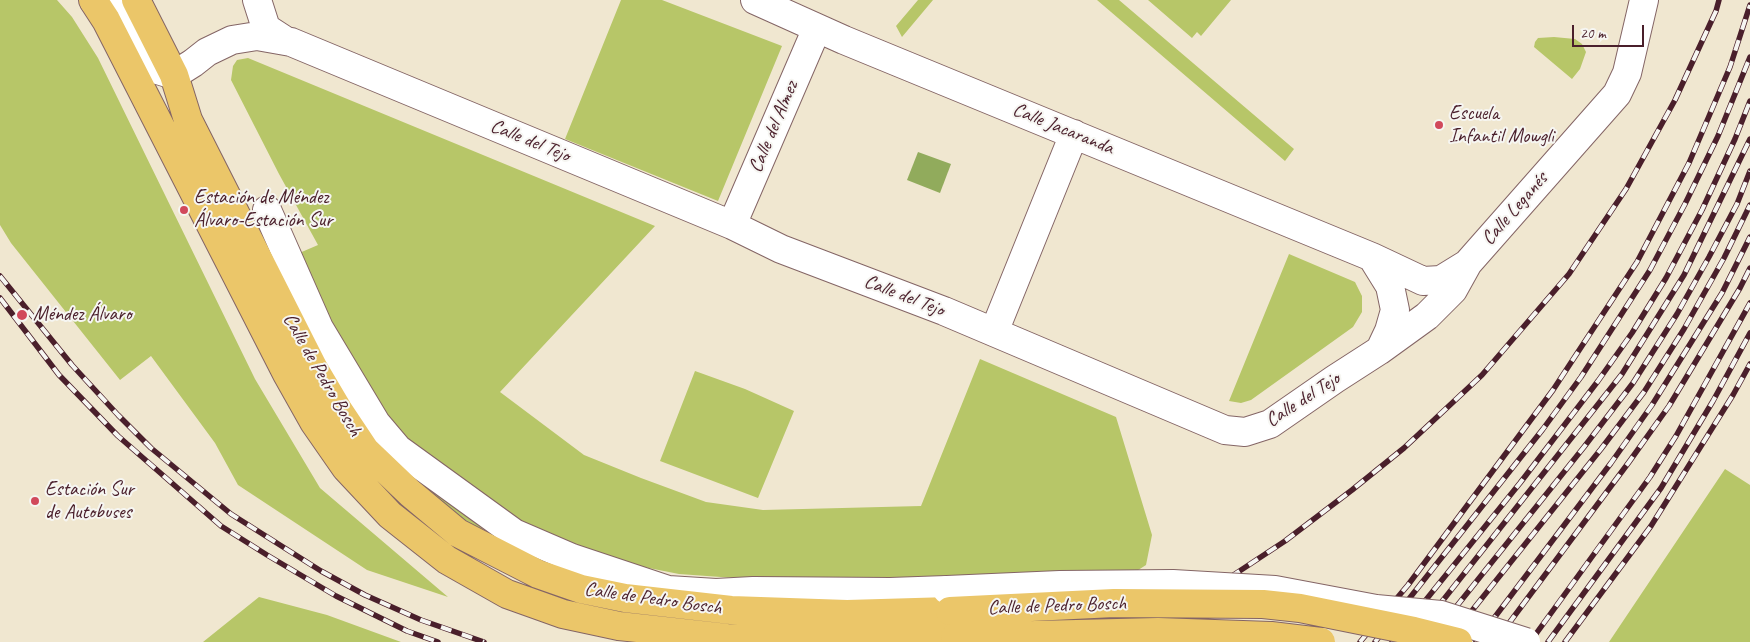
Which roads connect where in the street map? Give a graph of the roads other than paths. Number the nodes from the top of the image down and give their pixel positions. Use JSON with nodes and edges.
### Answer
{"nodes":[{"id":1,"x":94,"y":0,"type":"edge"},
{"id":2,"x":136,"y":0,"type":"edge"},
{"id":3,"x":257,"y":0,"type":"edge"},
{"id":4,"x":755,"y":0,"type":"edge"},
{"id":5,"x":1644,"y":0,"type":"edge"},
{"id":6,"x":817,"y":28,"type":"junction"},
{"id":7,"x":286,"y":41,"type":"junction"},
{"id":8,"x":174,"y":75,"type":"junction"},
{"id":9,"x":1074,"y":134,"type":"junction"},
{"id":10,"x":267,"y":210,"type":"dead end"},
{"id":11,"x":732,"y":225,"type":"junction"},
{"id":12,"x":1372,"y":257,"type":"junction"},
{"id":13,"x":1468,"y":263,"type":"junction"},
{"id":14,"x":994,"y":332,"type":"junction"},
{"id":15,"x":1380,"y":350,"type":"junction"},
{"id":16,"x":948,"y":600,"type":"junction"},
{"id":17,"x":1321,"y":642,"type":"edge"},
{"id":18,"x":1458,"y":642,"type":"edge"},
{"id":19,"x":1526,"y":642,"type":"edge"}],
"edges":[{"from":1,"to":8,"type":"street"},
{"from":1,"to":17,"type":"main road","name":"Calle de Pedro Bosch","bridge":true},
{"from":2,"to":8,"type":"main road","name":"Calle de Pedro Bosch"},
{"from":3,"to":7,"type":"street"},
{"from":4,"to":6,"type":"street","name":"Calle Jacaranda"},
{"from":5,"to":13,"type":"street","name":"Calle Leganés"},
{"from":6,"to":9,"type":"street","name":"Calle Jacaranda"},
{"from":6,"to":11,"type":"street","name":"Calle del Almez"},
{"from":7,"to":8,"type":"street","name":"Calle del Tejo"},
{"from":7,"to":11,"type":"street","name":"Calle del Tejo"},
{"from":8,"to":16,"type":"main road","name":"Calle de Pedro Bosch"},
{"from":9,"to":12,"type":"street","name":"Calle Jacaranda"},
{"from":9,"to":14,"type":"street"},
{"from":10,"to":16,"type":"street","name":"Calle de Pedro Bosch"},
{"from":11,"to":14,"type":"street","name":"Calle del Tejo"},
{"from":12,"to":13,"type":"street","name":"Calle Jacaranda"},
{"from":12,"to":15,"type":"street"},
{"from":13,"to":15,"type":"street","name":"Calle del Tejo"},
{"from":14,"to":15,"type":"street","name":"Calle del Tejo"},
{"from":16,"to":18,"type":"main road","name":"Calle de Pedro Bosch","bridge":true},
{"from":16,"to":19,"type":"street","name":"Calle de Pedro Bosch","bridge":true}]}
